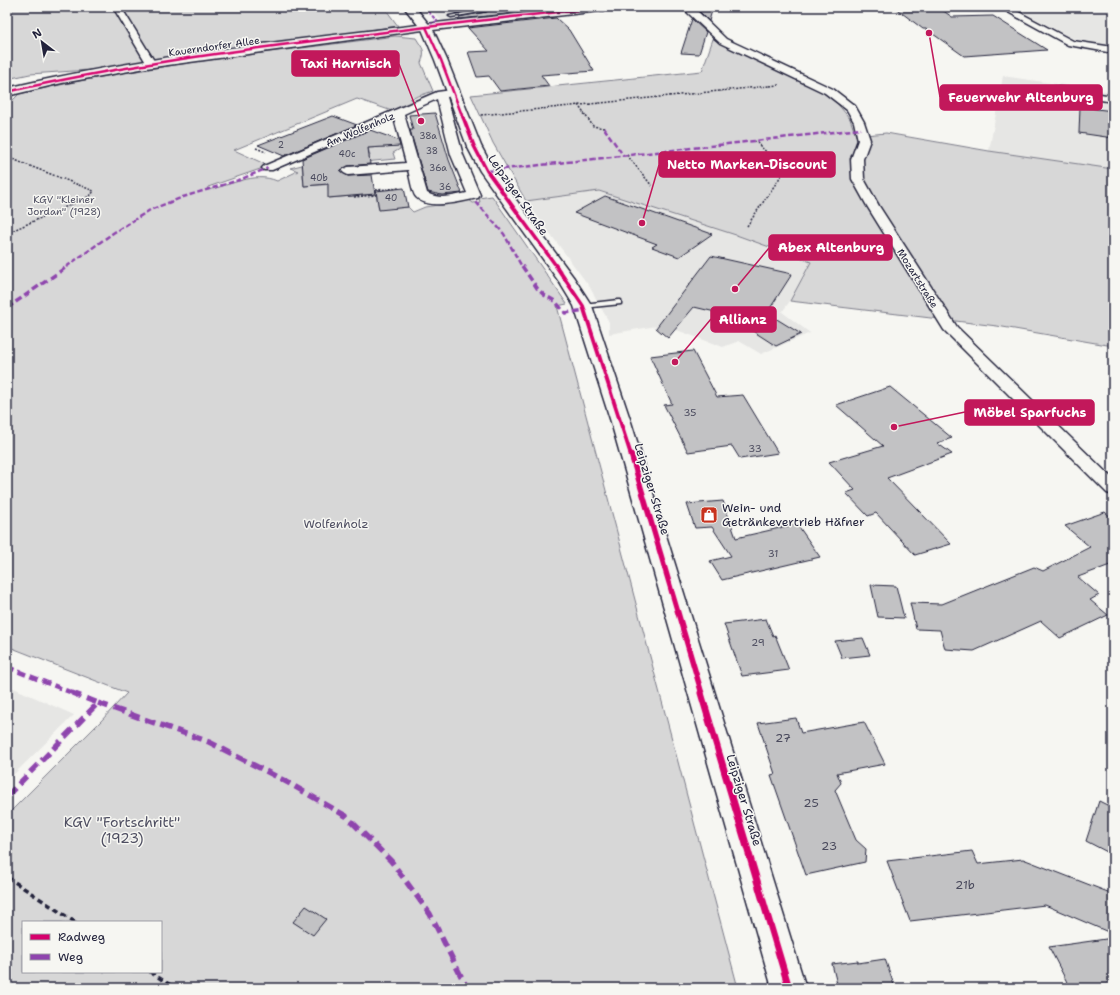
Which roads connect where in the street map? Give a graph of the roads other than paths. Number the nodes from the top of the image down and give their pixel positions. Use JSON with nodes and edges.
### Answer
{"nodes":[{"id":1,"x":117,"y":7,"type":"edge"},
{"id":2,"x":409,"y":7,"type":"edge"},
{"id":3,"x":479,"y":7,"type":"edge"},
{"id":4,"x":609,"y":7,"type":"edge"},
{"id":5,"x":689,"y":7,"type":"edge"},
{"id":6,"x":1003,"y":7,"type":"edge"},
{"id":7,"x":544,"y":10,"type":"edge"},
{"id":8,"x":451,"y":16,"type":"dead end"},
{"id":9,"x":426,"y":28,"type":"junction"},
{"id":10,"x":1113,"y":50,"type":"edge"},
{"id":11,"x":151,"y":64,"type":"junction"},
{"id":12,"x":1055,"y":90,"type":"dead end"},
{"id":13,"x":7,"y":93,"type":"edge"},
{"id":14,"x":447,"y":94,"type":"junction"},
{"id":15,"x":1113,"y":98,"type":"edge"},
{"id":16,"x":398,"y":113,"type":"junction"},
{"id":17,"x":412,"y":166,"type":"junction"},
{"id":18,"x":268,"y":168,"type":"dead end"},
{"id":19,"x":348,"y":171,"type":"dead end"},
{"id":20,"x":618,"y":302,"type":"dead end"},
{"id":21,"x":583,"y":306,"type":"junction"},
{"id":22,"x":1113,"y":489,"type":"edge"},
{"id":23,"x":789,"y":988,"type":"edge"}],
"edges":[{"from":1,"to":11,"type":"street"},
{"from":2,"to":9,"type":"street","name":"Leipziger Straße"},
{"from":3,"to":8,"type":"lane"},
{"from":4,"to":7,"type":"street","name":"Kauerndorfer Allee"},
{"from":5,"to":22,"type":"street","name":"Mozartstraße"},
{"from":6,"to":10,"type":"street"},
{"from":7,"to":9,"type":"street","name":"Kauerndorfer Allee"},
{"from":9,"to":11,"type":"street","name":"Kauerndorfer Allee"},
{"from":9,"to":14,"type":"street","name":"Leipziger Straße"},
{"from":11,"to":13,"type":"street","name":"Kauerndorfer Allee"},
{"from":12,"to":15,"type":"street"},
{"from":14,"to":16,"type":"street","name":"Am Wolfenholz"},
{"from":14,"to":17,"type":"street","name":"Leipziger Straße"},
{"from":14,"to":21,"type":"street","name":"Leipziger Straße"},
{"from":16,"to":17,"type":"street","name":"Leipziger Straße"},
{"from":16,"to":18,"type":"street","name":"Am Wolfenholz"},
{"from":17,"to":19,"type":"street"},
{"from":20,"to":21,"type":"lane"},
{"from":21,"to":23,"type":"street","name":"Leipziger Straße"}]}
